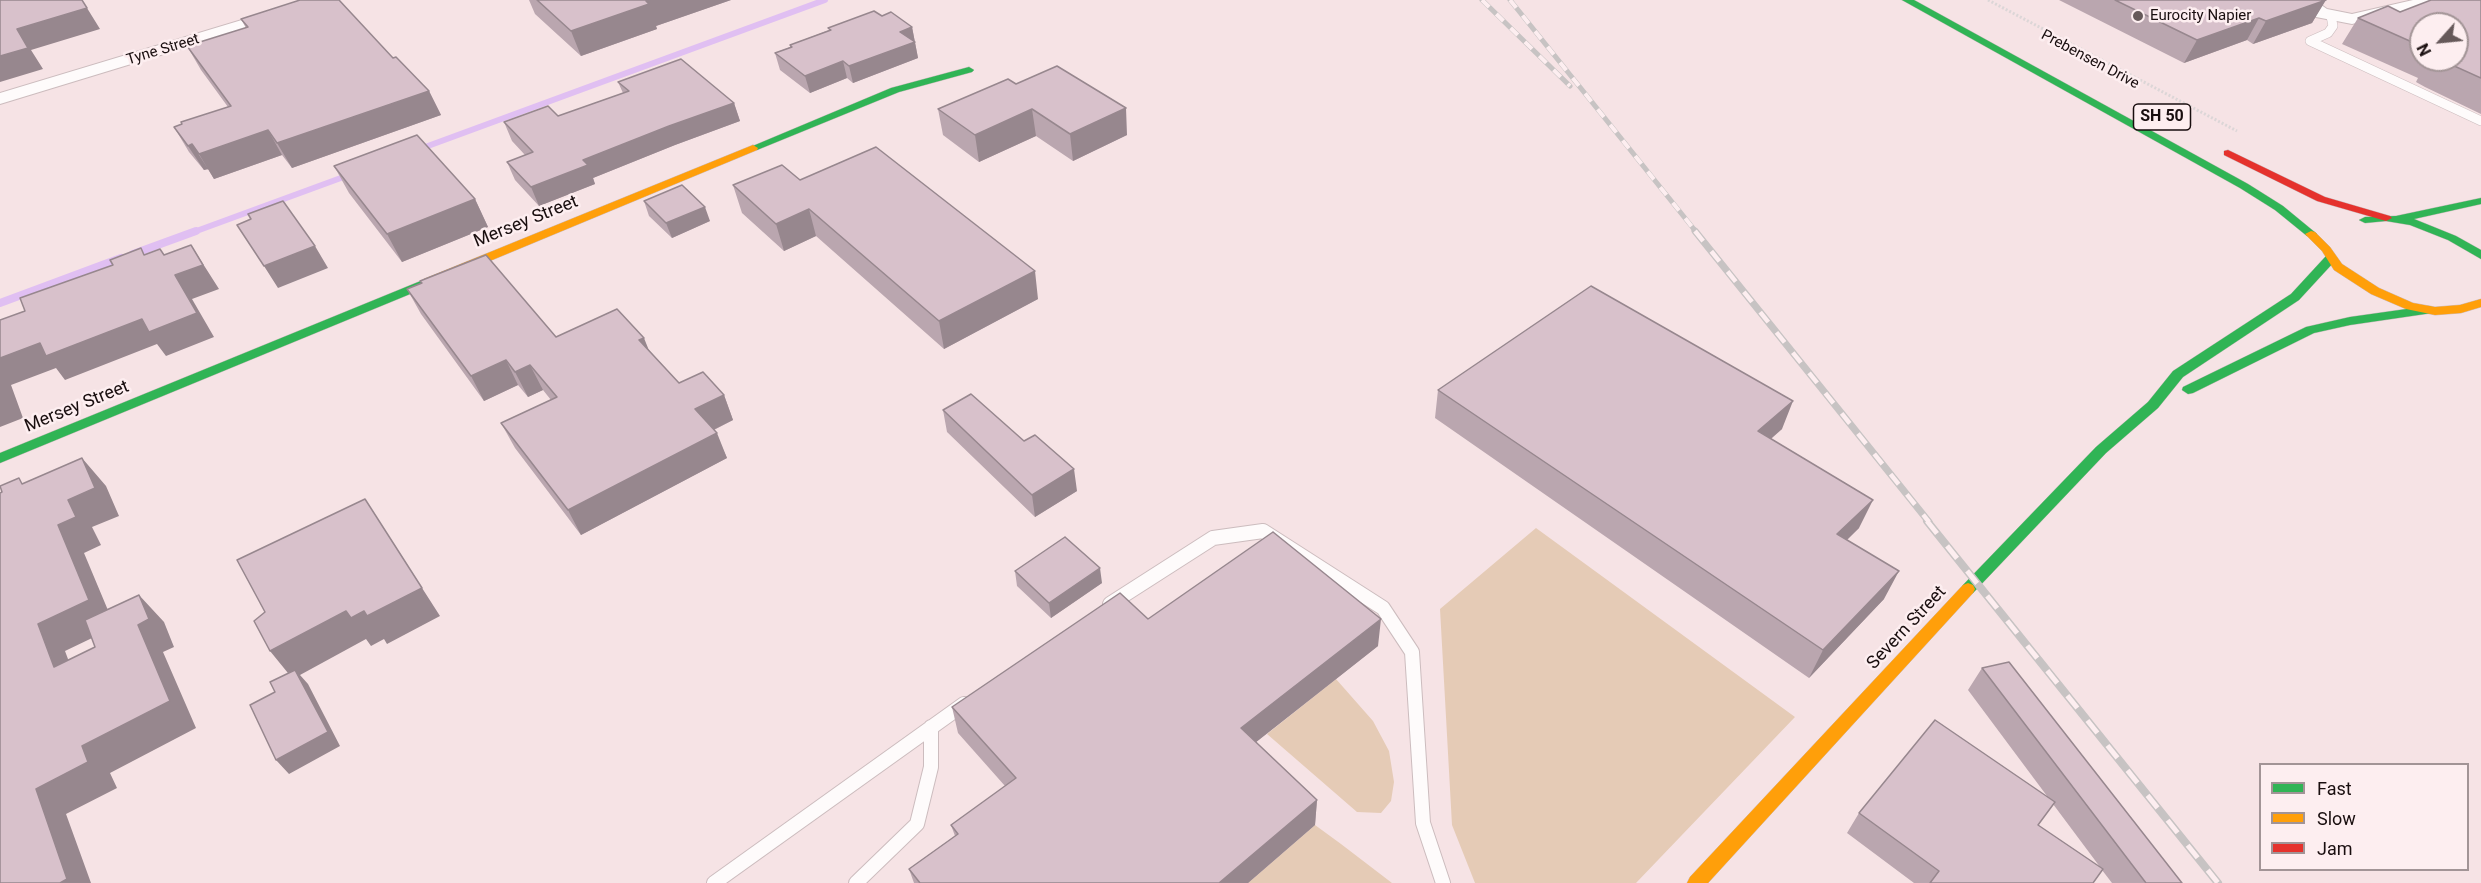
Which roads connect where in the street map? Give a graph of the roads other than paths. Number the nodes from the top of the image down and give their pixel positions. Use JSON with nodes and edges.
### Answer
{"nodes":[{"id":1,"x":326,"y":0,"type":"edge"},
{"id":2,"x":1907,"y":0,"type":"edge"},
{"id":3,"x":2306,"y":0,"type":"edge"},
{"id":4,"x":2352,"y":0,"type":"edge"},
{"id":5,"x":2434,"y":0,"type":"edge"},
{"id":6,"x":2361,"y":8,"type":"edge"},
{"id":7,"x":2331,"y":16,"type":"junction"},
{"id":8,"x":969,"y":70,"type":"dead end"},
{"id":9,"x":0,"y":99,"type":"edge"},
{"id":10,"x":2481,"y":121,"type":"edge"},
{"id":11,"x":2211,"y":144,"type":"dead end"},
{"id":12,"x":2481,"y":201,"type":"edge"},
{"id":13,"x":2392,"y":219,"type":"junction"},
{"id":14,"x":2348,"y":225,"type":"dead end"},
{"id":15,"x":2332,"y":235,"type":"dead end"},
{"id":16,"x":2328,"y":254,"type":"junction"},
{"id":17,"x":2481,"y":255,"type":"edge"},
{"id":18,"x":2481,"y":303,"type":"edge"},
{"id":19,"x":2435,"y":311,"type":"junction"},
{"id":20,"x":2466,"y":320,"type":"dead end"},
{"id":21,"x":2153,"y":405,"type":"junction"},
{"id":22,"x":0,"y":458,"type":"edge"},
{"id":23,"x":1094,"y":615,"type":"edge"},
{"id":24,"x":976,"y":695,"type":"edge"},
{"id":25,"x":931,"y":727,"type":"junction"},
{"id":26,"x":714,"y":883,"type":"edge"},
{"id":27,"x":856,"y":883,"type":"edge"},
{"id":28,"x":1443,"y":883,"type":"edge"},
{"id":29,"x":1696,"y":883,"type":"edge"}],
"edges":[{"from":1,"to":9,"type":"street","name":"Tyne Street"},
{"from":2,"to":16,"type":"street","name":"Prebensen Drive","number":"SH 50"},
{"from":3,"to":7,"type":"street"},
{"from":4,"to":6,"type":"street"},
{"from":5,"to":6,"type":"street"},
{"from":6,"to":7,"type":"street"},
{"from":7,"to":10,"type":"lane"},
{"from":8,"to":22,"type":"street","name":"Mersey Street"},
{"from":11,"to":13,"type":"street","number":"SH 50"},
{"from":12,"to":13,"type":"street"},
{"from":13,"to":14,"type":"street","number":"SH 50"},
{"from":13,"to":17,"type":"street","number":"SH 50"},
{"from":15,"to":16,"type":"street","name":"Severn Street"},
{"from":16,"to":19,"type":"street","number":"SH 50"},
{"from":16,"to":21,"type":"street","name":"Severn Street"},
{"from":18,"to":19,"type":"street","number":"SH 50"},
{"from":19,"to":20,"type":"street","number":"SH 50"},
{"from":19,"to":21,"type":"street","name":"Severn Street"},
{"from":21,"to":29,"type":"street","name":"Severn Street"},
{"from":23,"to":28,"type":"lane"},
{"from":24,"to":25,"type":"lane"},
{"from":25,"to":26,"type":"lane"},
{"from":25,"to":27,"type":"lane"}]}
